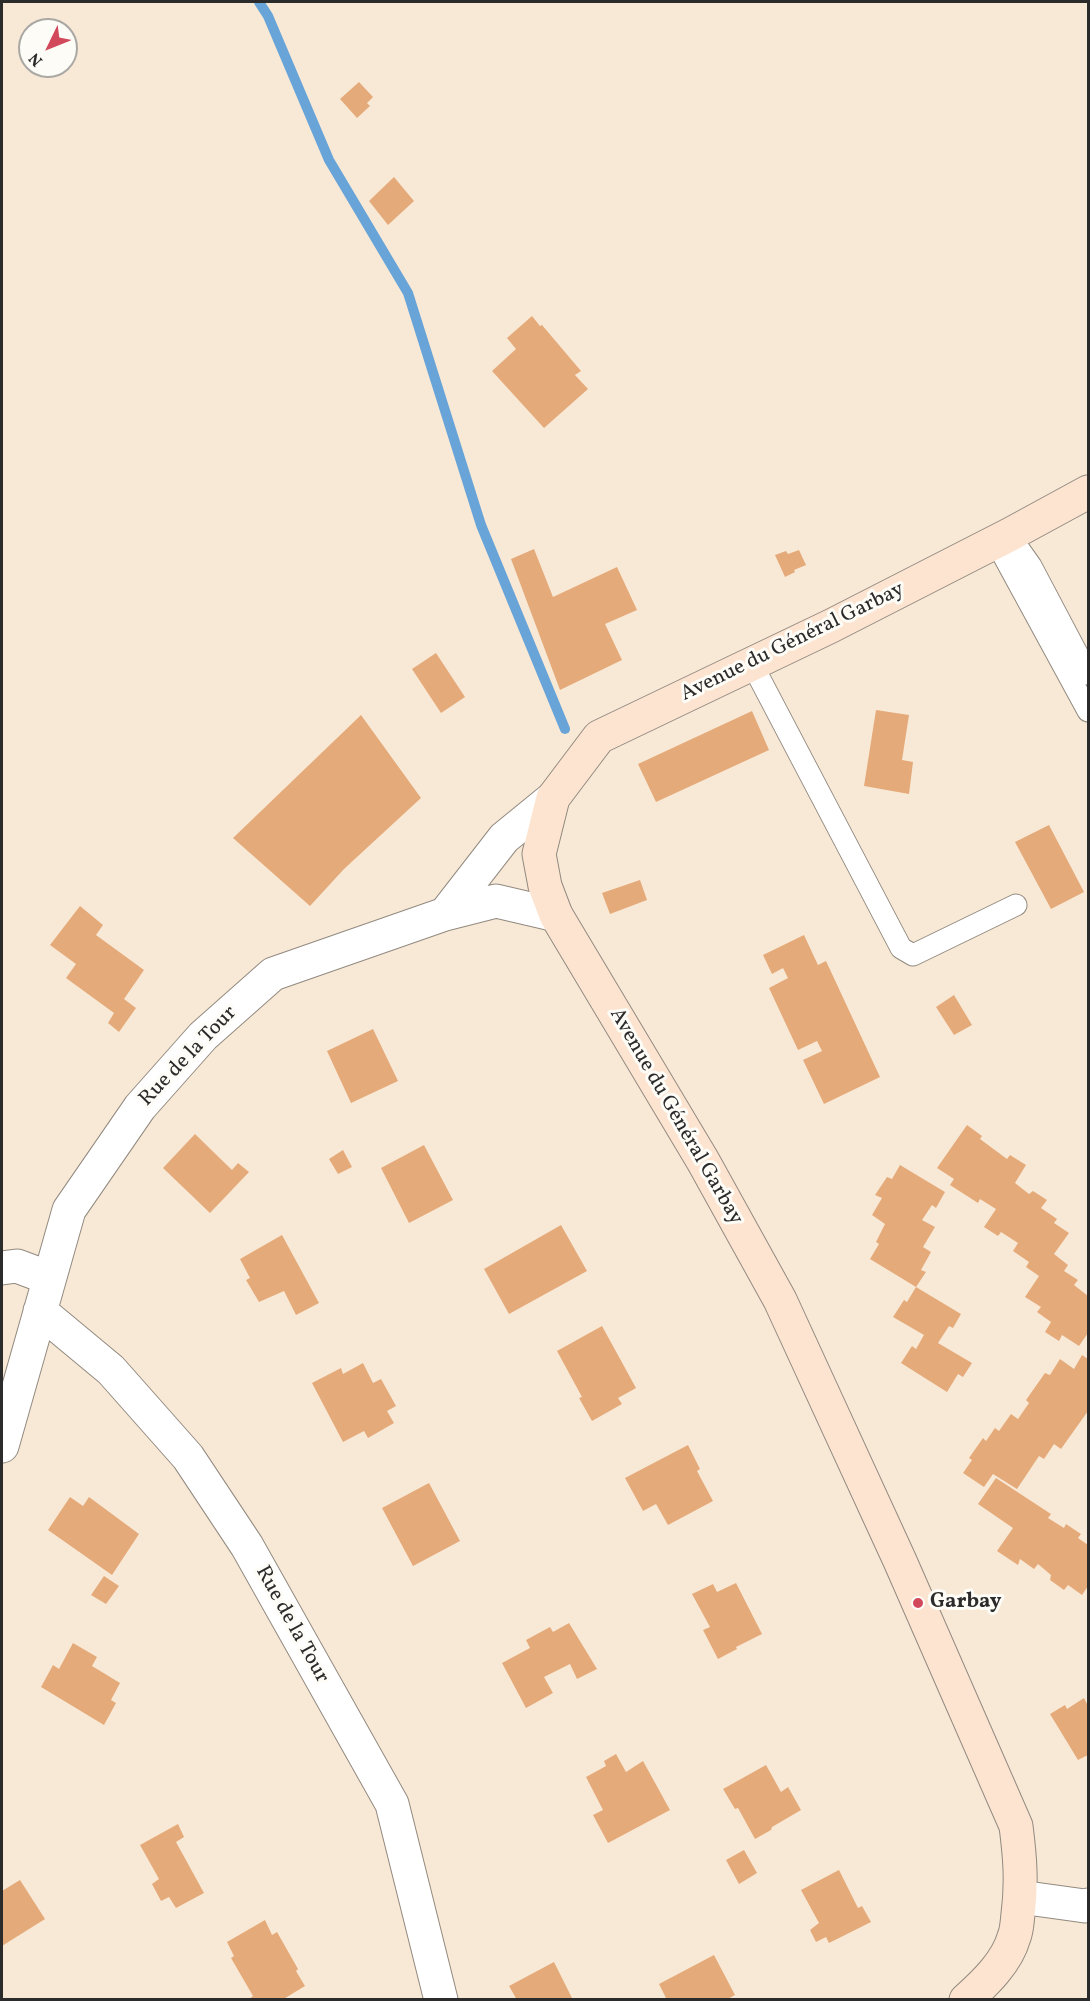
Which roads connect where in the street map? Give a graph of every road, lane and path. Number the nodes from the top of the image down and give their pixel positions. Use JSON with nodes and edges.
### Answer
{"nodes":[{"id":1,"x":1089,"y":492,"type":"edge"},
{"id":2,"x":1002,"y":538,"type":"junction"},
{"id":3,"x":752,"y":664,"type":"junction"},
{"id":4,"x":1089,"y":674,"type":"edge"},
{"id":5,"x":1089,"y":711,"type":"edge"},
{"id":6,"x":553,"y":798,"type":"junction"},
{"id":7,"x":1016,"y":905,"type":"dead end"},
{"id":8,"x":445,"y":914,"type":"junction"},
{"id":9,"x":556,"y":915,"type":"junction"},
{"id":10,"x":2,"y":1268,"type":"edge"},
{"id":11,"x":49,"y":1278,"type":"junction"},
{"id":12,"x":40,"y":1311,"type":"junction"},
{"id":13,"x":2,"y":1446,"type":"edge"},
{"id":14,"x":1020,"y":1897,"type":"junction"},
{"id":15,"x":1089,"y":1905,"type":"edge"},
{"id":16,"x":441,"y":2000,"type":"edge"},
{"id":17,"x":966,"y":2000,"type":"edge"}],
"edges":[{"from":1,"to":2,"type":"main road","name":"Avenue du Général Garbay"},
{"from":2,"to":3,"type":"main road","name":"Avenue du Général Garbay"},
{"from":2,"to":4,"type":"lane"},
{"from":2,"to":5,"type":"lane"},
{"from":3,"to":6,"type":"main road","name":"Avenue du Général Garbay"},
{"from":3,"to":7,"type":"lane"},
{"from":6,"to":8,"type":"street"},
{"from":6,"to":9,"type":"main road","name":"Avenue du Général Garbay"},
{"from":8,"to":9,"type":"street","name":"Rue de la Tour"},
{"from":8,"to":11,"type":"street","name":"Rue de la Tour"},
{"from":9,"to":14,"type":"main road","name":"Avenue du Général Garbay"},
{"from":10,"to":11,"type":"street"},
{"from":11,"to":12,"type":"street","name":"Rue de la Tour"},
{"from":12,"to":13,"type":"street","name":"Rue de la Tour"},
{"from":12,"to":16,"type":"street","name":"Rue de la Tour"},
{"from":14,"to":15,"type":"street"},
{"from":14,"to":17,"type":"main road","name":"Avenue du Général Garbay"}]}
